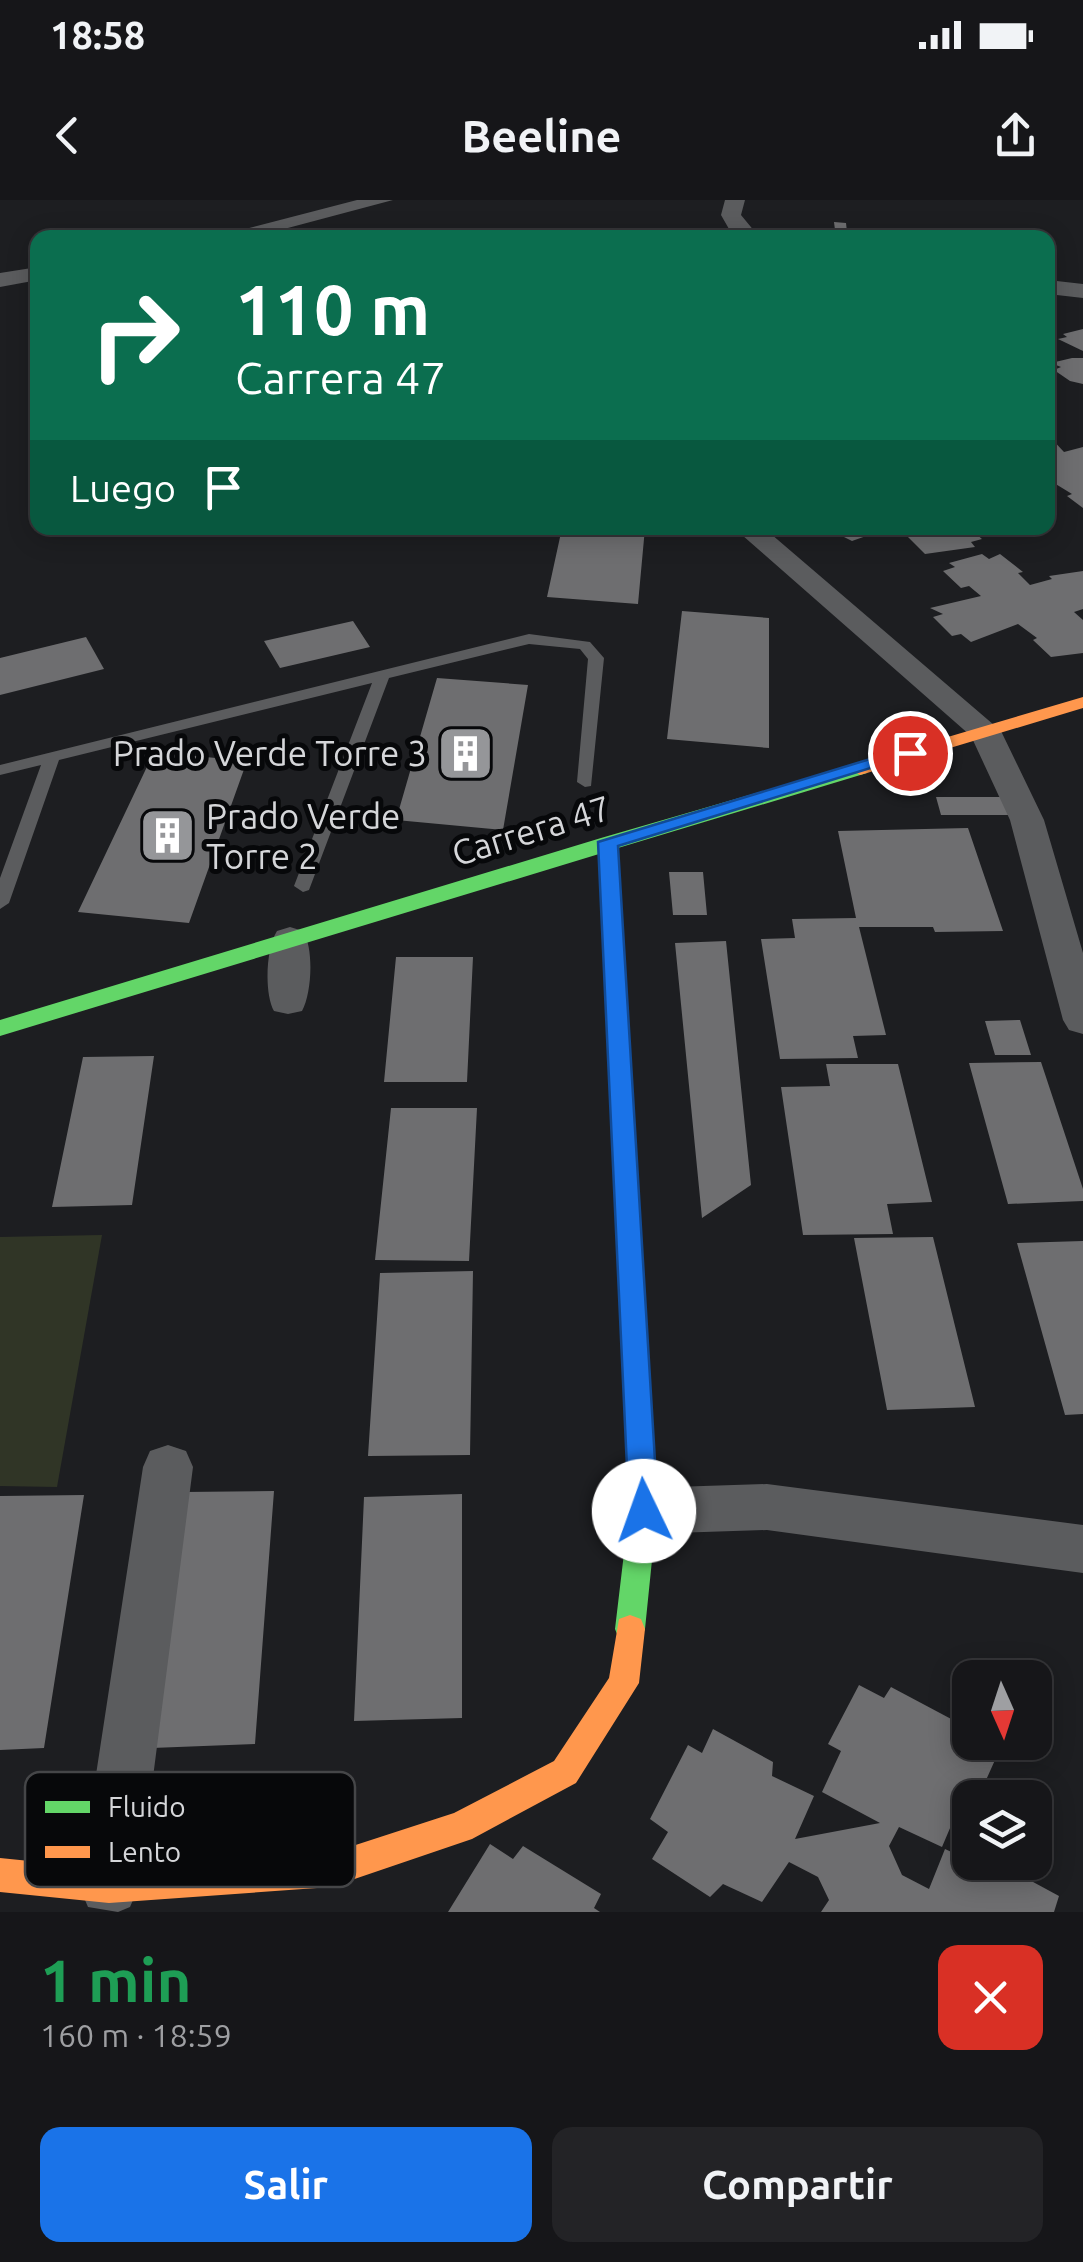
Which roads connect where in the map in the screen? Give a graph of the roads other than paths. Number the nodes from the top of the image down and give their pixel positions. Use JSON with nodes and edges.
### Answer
{"nodes":[{"id":1,"x":383,"y":200,"type":"edge"},
{"id":2,"x":735,"y":200,"type":"edge"},
{"id":3,"x":255,"y":230,"type":"edge"},
{"id":4,"x":739,"y":230,"type":"edge"},
{"id":5,"x":30,"y":274,"type":"edge"},
{"id":6,"x":0,"y":280,"type":"edge"},
{"id":7,"x":1055,"y":287,"type":"edge"},
{"id":8,"x":1083,"y":291,"type":"edge"},
{"id":9,"x":756,"y":535,"type":"edge"},
{"id":10,"x":382,"y":676,"type":"junction"},
{"id":11,"x":1083,"y":702,"type":"edge"},
{"id":12,"x":985,"y":731,"type":"junction"},
{"id":13,"x":52,"y":756,"type":"junction"},
{"id":14,"x":0,"y":770,"type":"edge"},
{"id":15,"x":585,"y":782,"type":"dead end"},
{"id":16,"x":608,"y":842,"type":"junction"},
{"id":17,"x":302,"y":886,"type":"dead end"},
{"id":18,"x":0,"y":903,"type":"edge"},
{"id":19,"x":290,"y":940,"type":"junction"},
{"id":20,"x":288,"y":1001,"type":"dead end"},
{"id":21,"x":1083,"y":1020,"type":"edge"},
{"id":22,"x":0,"y":1028,"type":"edge"},
{"id":23,"x":168,"y":1468,"type":"dead end"},
{"id":24,"x":644,"y":1511,"type":"junction"},
{"id":25,"x":1083,"y":1549,"type":"edge"},
{"id":26,"x":125,"y":1772,"type":"edge"},
{"id":27,"x":355,"y":1862,"type":"edge"},
{"id":28,"x":0,"y":1876,"type":"edge"},
{"id":29,"x":25,"y":1878,"type":"edge"}],
"edges":[{"from":1,"to":3,"type":"street"},
{"from":2,"to":4,"type":"street"},
{"from":5,"to":6,"type":"street"},
{"from":7,"to":8,"type":"street"},
{"from":9,"to":12,"type":"street"},
{"from":10,"to":13,"type":"lane"},
{"from":10,"to":15,"type":"lane"},
{"from":10,"to":17,"type":"lane"},
{"from":11,"to":12,"type":"street","name":"Carrera 47"},
{"from":12,"to":16,"type":"street","name":"Carrera 47"},
{"from":12,"to":21,"type":"street"},
{"from":13,"to":14,"type":"lane"},
{"from":13,"to":18,"type":"lane"},
{"from":16,"to":19,"type":"street","name":"Carrera 47"},
{"from":16,"to":24,"type":"street"},
{"from":19,"to":20,"type":"street"},
{"from":19,"to":22,"type":"street","name":"Carrera 47"},
{"from":23,"to":26,"type":"street"},
{"from":24,"to":25,"type":"street"},
{"from":24,"to":27,"type":"street"},
{"from":28,"to":29,"type":"street"}]}
